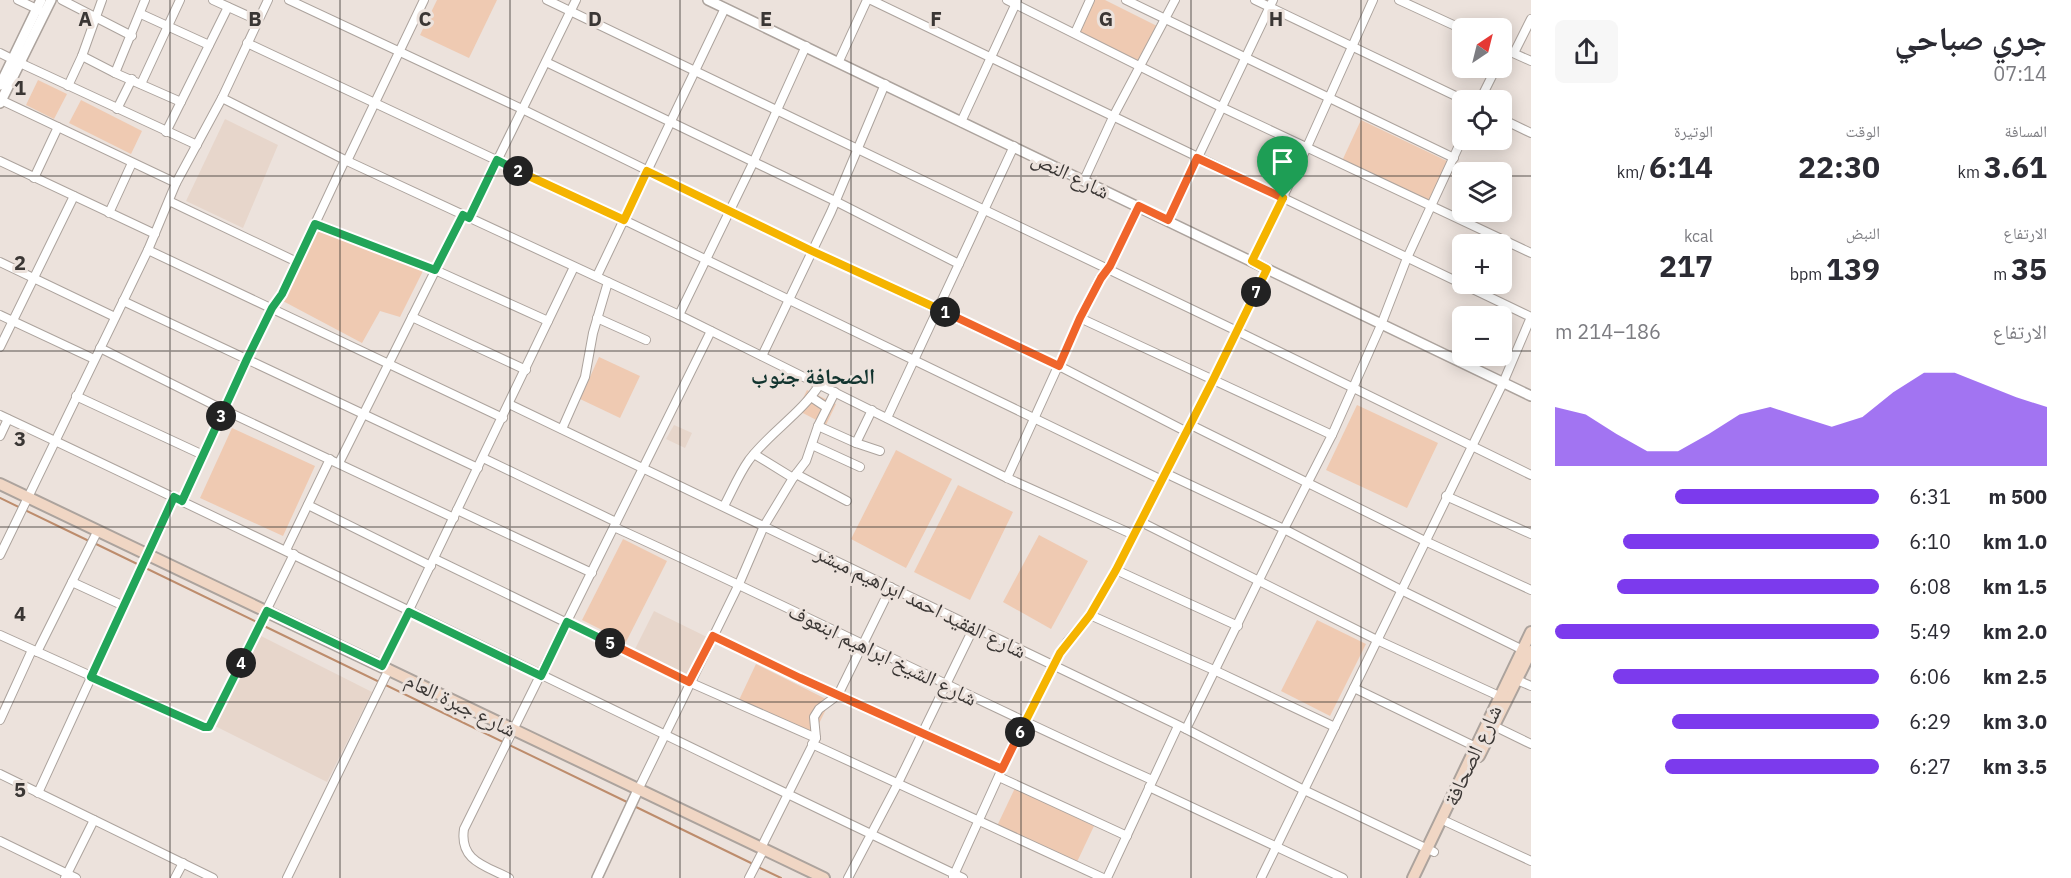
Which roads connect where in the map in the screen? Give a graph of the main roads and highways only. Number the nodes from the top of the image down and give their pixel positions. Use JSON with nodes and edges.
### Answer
{"nodes":[{"id":1,"x":0,"y":483,"type":"edge"},
{"id":2,"x":1531,"y":632,"type":"edge"},
{"id":3,"x":1527,"y":650,"type":"edge"},
{"id":4,"x":1431,"y":850,"type":"junction"},
{"id":5,"x":824,"y":878,"type":"edge"},
{"id":6,"x":1413,"y":878,"type":"edge"},
{"id":7,"x":1421,"y":878,"type":"edge"}],
"edges":[{"from":1,"to":5,"type":"main road","name":"شارع جبرة العام"},
{"from":2,"to":3,"type":"main road","name":"شارع الصحافة"},
{"from":3,"to":4,"type":"main road","name":"شارع الصحافة"},
{"from":3,"to":4,"type":"main road","name":"شارع الصحافة"},
{"from":4,"to":6,"type":"main road","name":"شارع الصحافة"},
{"from":4,"to":7,"type":"main road","name":"شارع الصحافة"}]}
